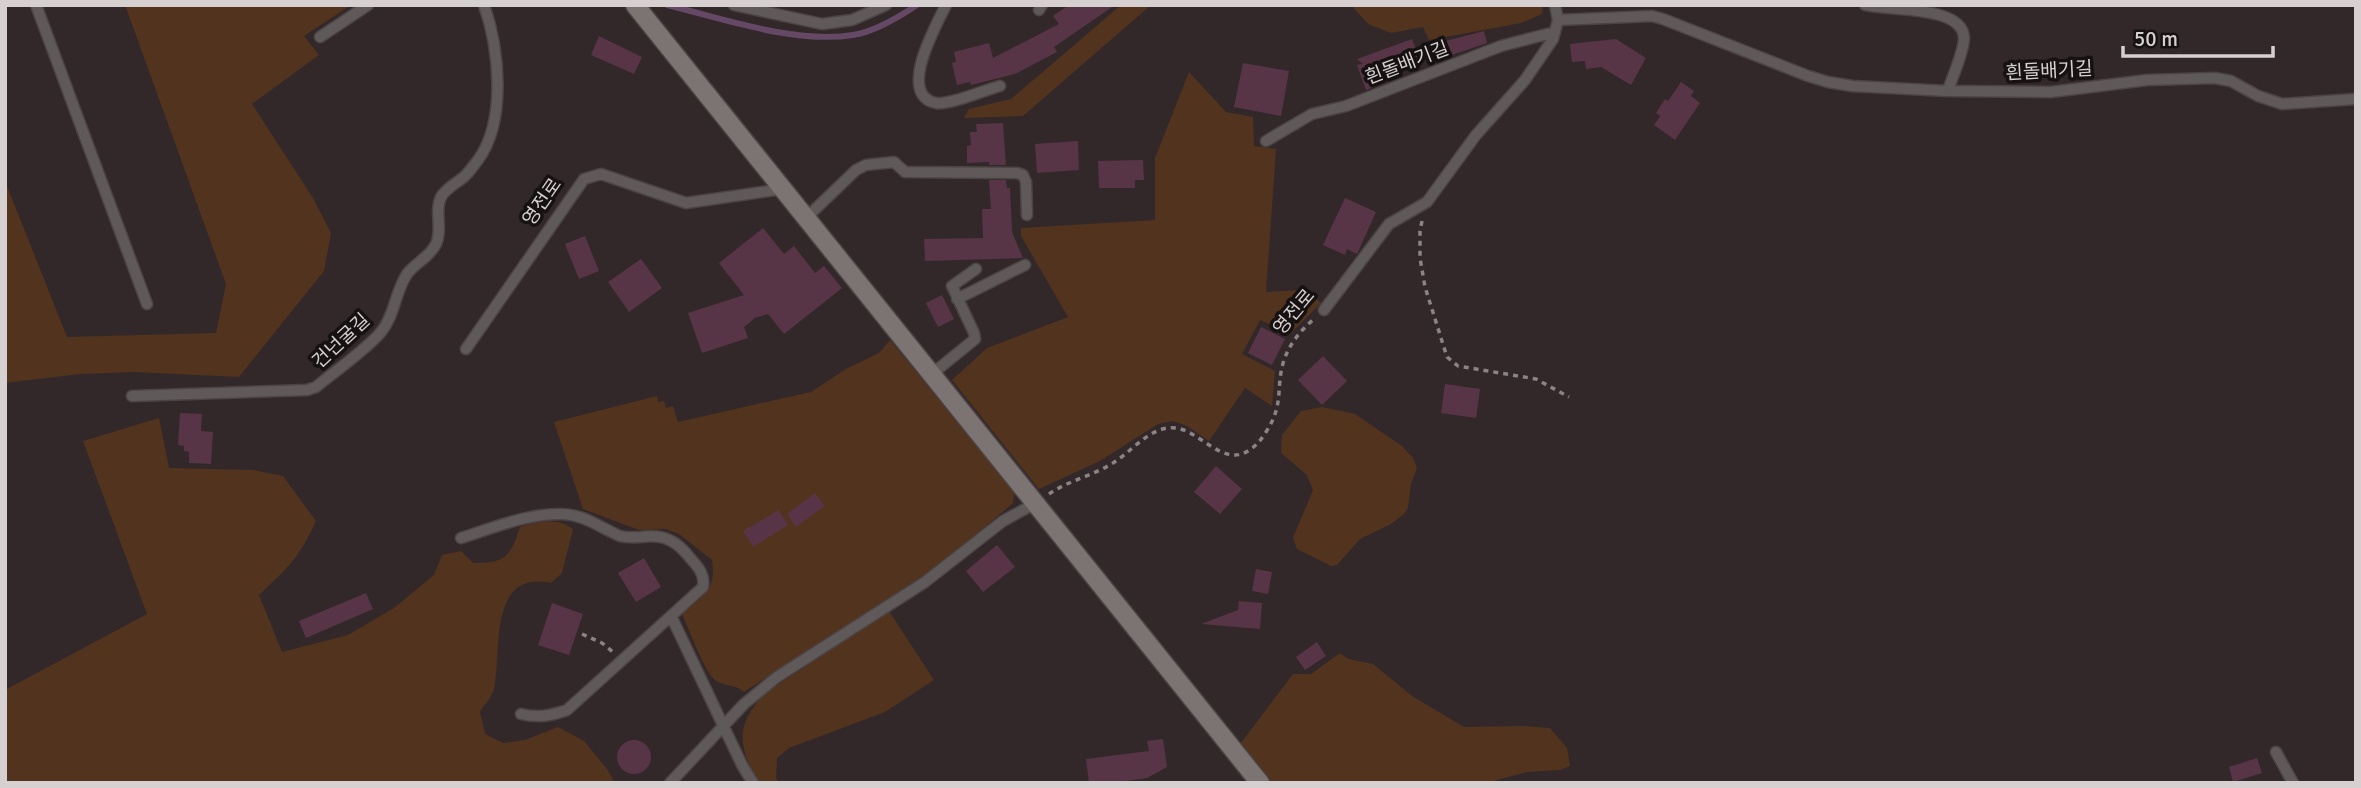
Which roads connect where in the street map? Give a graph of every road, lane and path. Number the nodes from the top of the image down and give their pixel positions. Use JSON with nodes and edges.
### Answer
{"nodes":[{"id":1,"x":36,"y":5,"type":"edge"},
{"id":2,"x":368,"y":5,"type":"edge"},
{"id":3,"x":484,"y":5,"type":"edge"},
{"id":4,"x":635,"y":5,"type":"edge"},
{"id":5,"x":734,"y":5,"type":"edge"},
{"id":6,"x":886,"y":5,"type":"edge"},
{"id":7,"x":946,"y":5,"type":"edge"},
{"id":8,"x":1555,"y":5,"type":"edge"},
{"id":9,"x":1865,"y":5,"type":"edge"},
{"id":10,"x":1558,"y":20,"type":"junction"},
{"id":11,"x":1555,"y":32,"type":"junction"},
{"id":12,"x":320,"y":37,"type":"dead end"},
{"id":13,"x":1000,"y":86,"type":"dead end"},
{"id":14,"x":1948,"y":91,"type":"junction"},
{"id":15,"x":2356,"y":99,"type":"edge"},
{"id":16,"x":1266,"y":141,"type":"dead end"},
{"id":17,"x":783,"y":189,"type":"junction"},
{"id":18,"x":1427,"y":202,"type":"junction"},
{"id":19,"x":1027,"y":215,"type":"dead end"},
{"id":20,"x":806,"y":218,"type":"junction"},
{"id":21,"x":1025,"y":265,"type":"dead end"},
{"id":22,"x":976,"y":269,"type":"dead end"},
{"id":23,"x":957,"y":299,"type":"junction"},
{"id":24,"x":147,"y":304,"type":"dead end"},
{"id":25,"x":1324,"y":310,"type":"joint"},
{"id":26,"x":466,"y":349,"type":"dead end"},
{"id":27,"x":932,"y":374,"type":"junction"},
{"id":28,"x":132,"y":396,"type":"dead end"},
{"id":29,"x":1569,"y":397,"type":"dead end"},
{"id":30,"x":1036,"y":503,"type":"junction"},
{"id":31,"x":461,"y":538,"type":"dead end"},
{"id":32,"x":671,"y":616,"type":"junction"},
{"id":33,"x":582,"y":634,"type":"dead end"},
{"id":34,"x":622,"y":661,"type":"junction"},
{"id":35,"x":521,"y":714,"type":"dead end"},
{"id":36,"x":724,"y":726,"type":"junction"},
{"id":37,"x":2276,"y":752,"type":"dead end"},
{"id":38,"x":749,"y":781,"type":"edge"},
{"id":39,"x":670,"y":783,"type":"edge"},
{"id":40,"x":1260,"y":783,"type":"edge"},
{"id":41,"x":2293,"y":783,"type":"edge"}],
"edges":[{"from":1,"to":24,"type":"lane"},
{"from":2,"to":12,"type":"lane"},
{"from":3,"to":28,"type":"lane","name":"건넌굴길"},
{"from":4,"to":17,"type":"street"},
{"from":5,"to":6,"type":"lane"},
{"from":7,"to":13,"type":"lane"},
{"from":8,"to":10,"type":"lane"},
{"from":9,"to":14,"type":"lane"},
{"from":10,"to":11,"type":"lane"},
{"from":10,"to":14,"type":"lane","name":"흰돌배기길"},
{"from":11,"to":16,"type":"lane","name":"흰돌배기길"},
{"from":11,"to":18,"type":"lane","name":"영전로"},
{"from":14,"to":15,"type":"lane","name":"흰돌배기길"},
{"from":17,"to":20,"type":"street"},
{"from":17,"to":26,"type":"lane","name":"영전로"},
{"from":18,"to":25,"type":"lane","name":"영전로"},
{"from":18,"to":29,"type":"path"},
{"from":19,"to":20,"type":"lane"},
{"from":20,"to":27,"type":"street"},
{"from":21,"to":23,"type":"lane"},
{"from":22,"to":23,"type":"lane"},
{"from":23,"to":27,"type":"lane"},
{"from":25,"to":30,"type":"path","name":"영전로"},
{"from":27,"to":30,"type":"street"},
{"from":30,"to":36,"type":"lane"},
{"from":30,"to":40,"type":"street"},
{"from":31,"to":32,"type":"lane"},
{"from":32,"to":34,"type":"lane"},
{"from":32,"to":36,"type":"lane"},
{"from":33,"to":34,"type":"path"},
{"from":34,"to":35,"type":"lane"},
{"from":36,"to":38,"type":"lane"},
{"from":36,"to":39,"type":"lane"},
{"from":37,"to":41,"type":"lane"}]}
